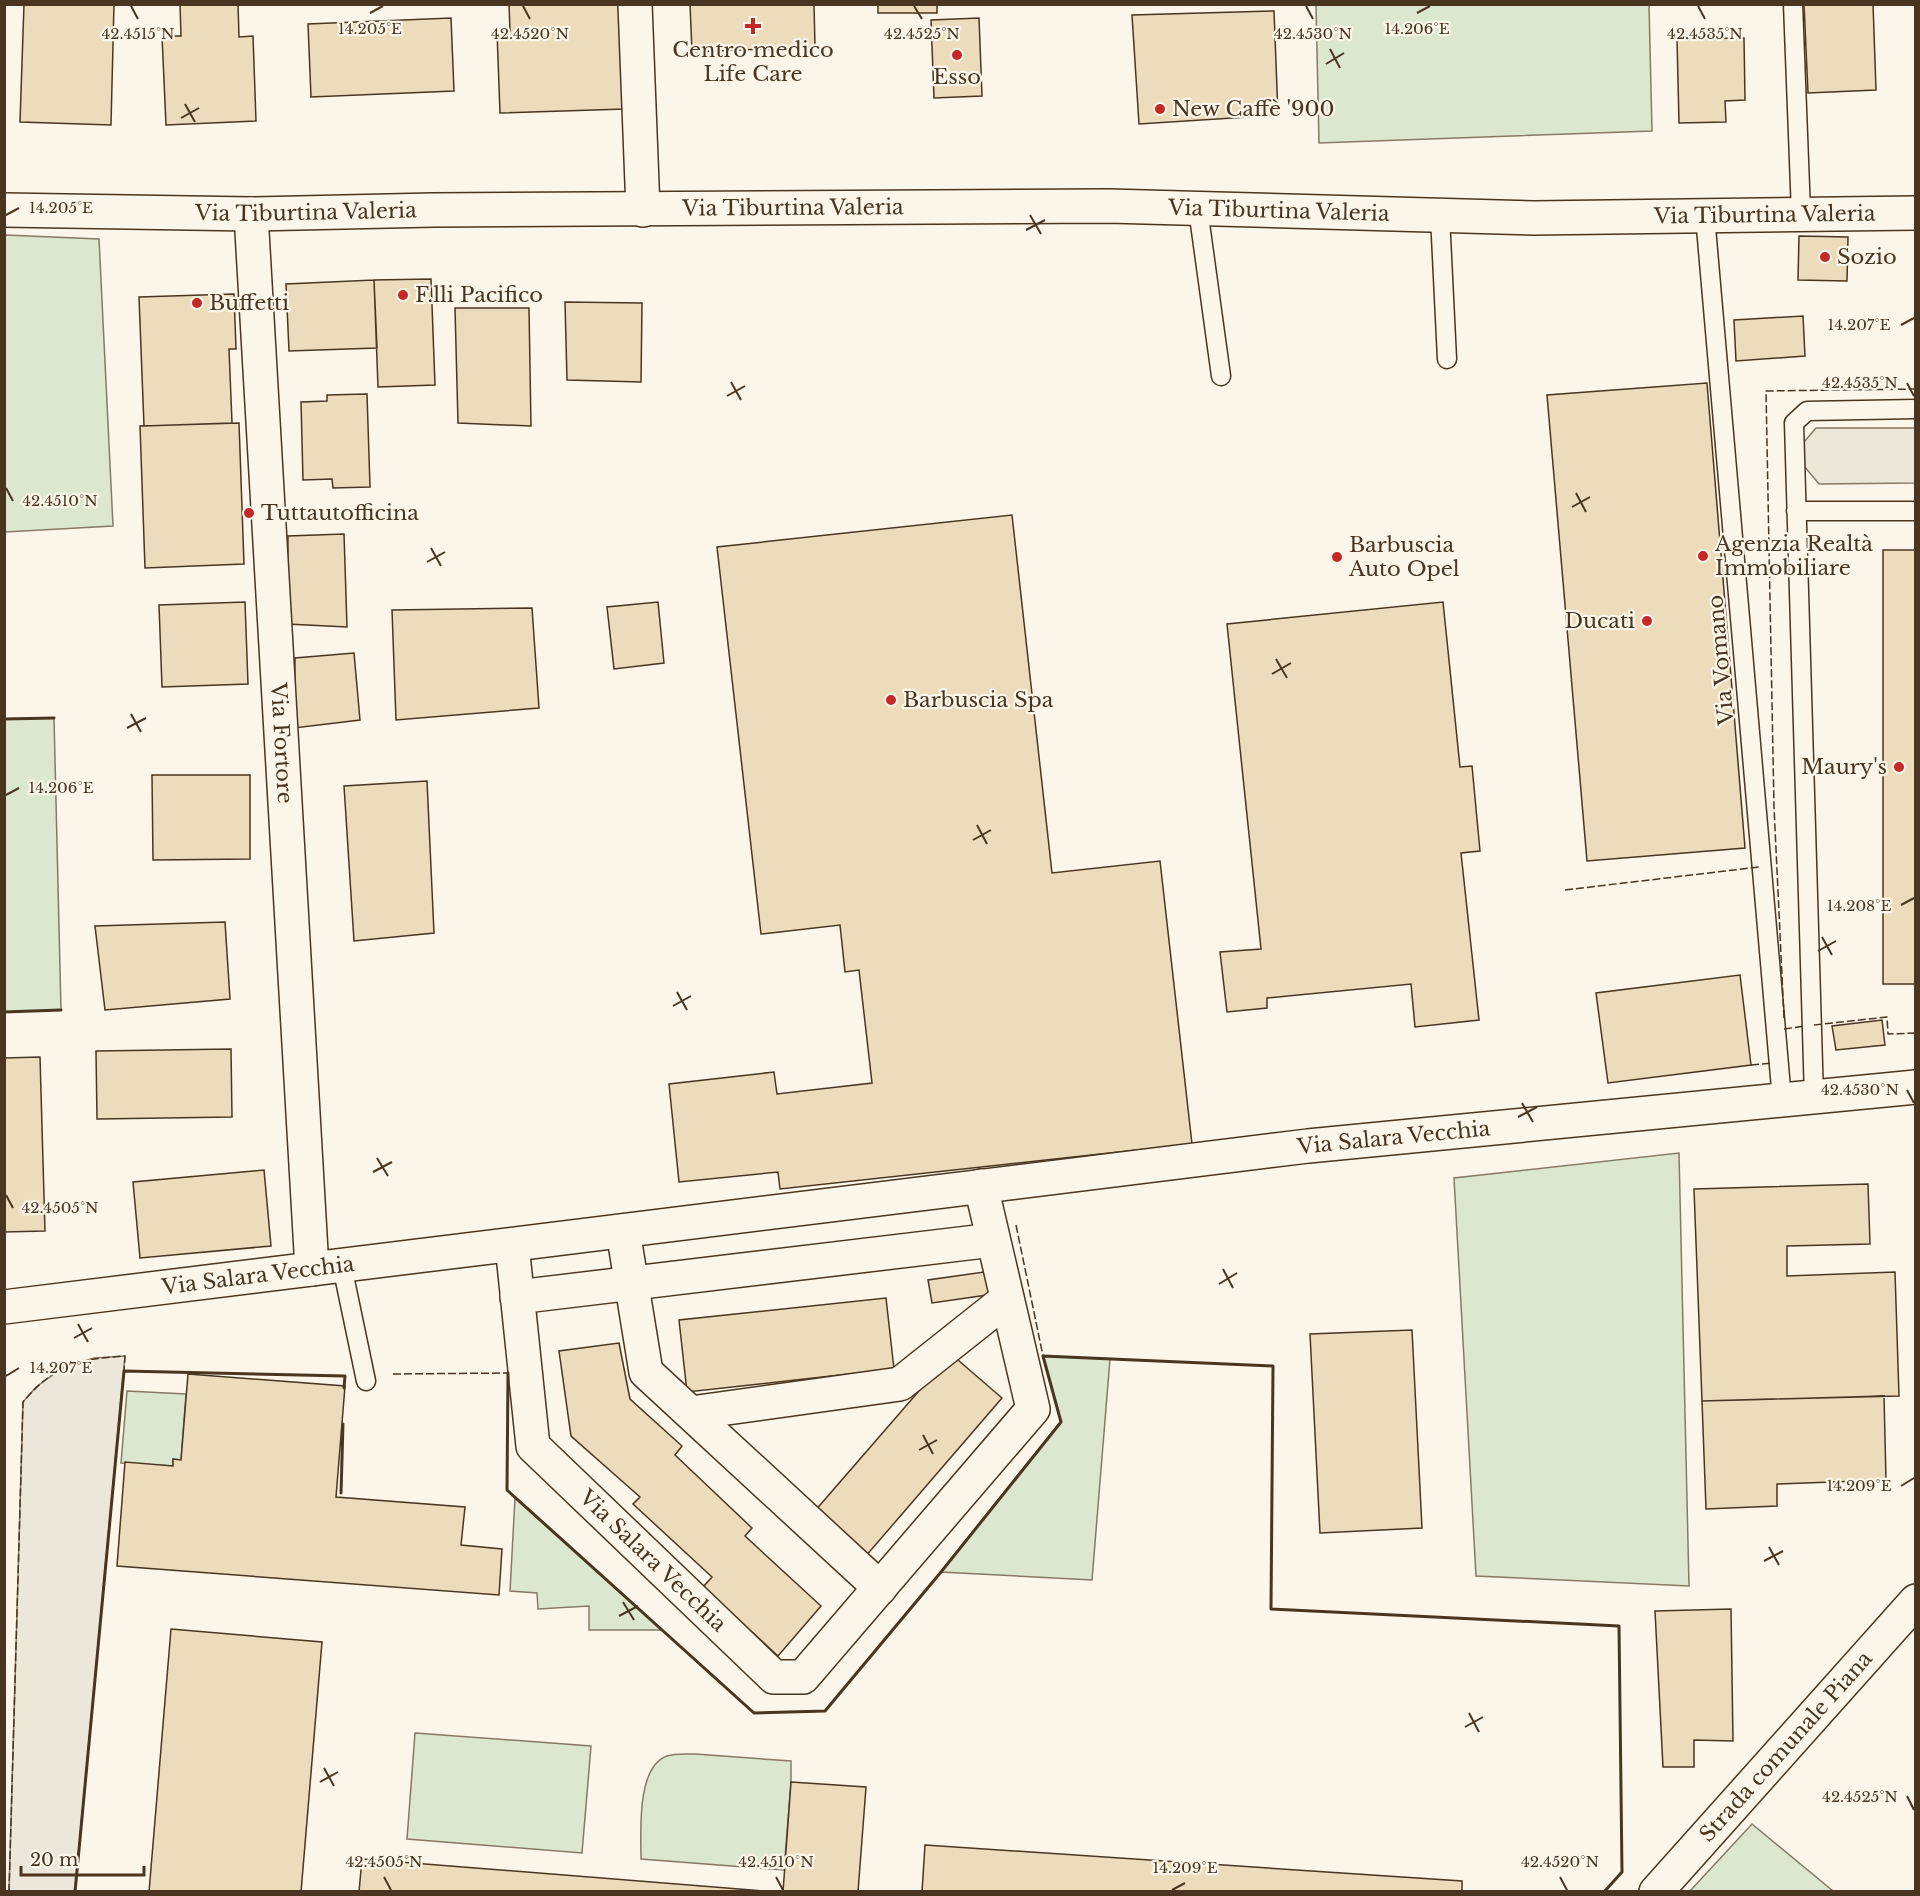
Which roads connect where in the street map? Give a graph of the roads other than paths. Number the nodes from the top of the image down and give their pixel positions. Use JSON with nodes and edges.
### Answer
{"nodes":[{"id":1,"x":635,"y":4,"type":"edge"},
{"id":2,"x":1793,"y":4,"type":"edge"},
{"id":3,"x":1198,"y":209,"type":"junction"},
{"id":4,"x":4,"y":210,"type":"edge"},
{"id":5,"x":643,"y":210,"type":"junction"},
{"id":6,"x":1801,"y":213,"type":"junction"},
{"id":7,"x":1916,"y":213,"type":"edge"},
{"id":8,"x":251,"y":214,"type":"junction"},
{"id":9,"x":1440,"y":216,"type":"junction"},
{"id":10,"x":1705,"y":216,"type":"junction"},
{"id":11,"x":1447,"y":359,"type":"dead end"},
{"id":12,"x":1221,"y":376,"type":"dead end"},
{"id":13,"x":1916,"y":409,"type":"edge"},
{"id":14,"x":1916,"y":510,"type":"edge"},
{"id":15,"x":1796,"y":511,"type":"junction"},
{"id":16,"x":1916,"y":1088,"type":"edge"},
{"id":17,"x":1798,"y":1099,"type":"junction"},
{"id":18,"x":981,"y":1186,"type":"junction"},
{"id":19,"x":623,"y":1231,"type":"junction"},
{"id":20,"x":993,"y":1240,"type":"junction"},
{"id":21,"x":512,"y":1245,"type":"junction"},
{"id":22,"x":327,"y":1268,"type":"junction"},
{"id":23,"x":631,"y":1282,"type":"junction"},
{"id":24,"x":517,"y":1297,"type":"junction"},
{"id":25,"x":1007,"y":1299,"type":"junction"},
{"id":26,"x":4,"y":1307,"type":"edge"},
{"id":27,"x":366,"y":1381,"type":"dead end"},
{"id":28,"x":691,"y":1413,"type":"junction"},
{"id":29,"x":880,"y":1588,"type":"junction"},
{"id":30,"x":1916,"y":1601,"type":"edge"},
{"id":31,"x":1656,"y":1892,"type":"edge"}],
"edges":[{"from":1,"to":5,"type":"street"},
{"from":2,"to":6,"type":"lane"},
{"from":3,"to":5,"type":"street","name":"Via Tiburtina Valeria"},
{"from":3,"to":9,"type":"street","name":"Via Tiburtina Valeria"},
{"from":3,"to":12,"type":"lane"},
{"from":4,"to":8,"type":"street","name":"Via Tiburtina Valeria"},
{"from":5,"to":8,"type":"street","name":"Via Tiburtina Valeria"},
{"from":6,"to":7,"type":"street","name":"Via Tiburtina Valeria"},
{"from":6,"to":10,"type":"street","name":"Via Tiburtina Valeria"},
{"from":8,"to":22,"type":"street","name":"Via Fortore"},
{"from":9,"to":10,"type":"street","name":"Via Tiburtina Valeria"},
{"from":9,"to":11,"type":"lane"},
{"from":10,"to":17,"type":"lane","name":"Via Vomano"},
{"from":13,"to":15,"type":"lane"},
{"from":14,"to":15,"type":"lane"},
{"from":15,"to":17,"type":"lane"},
{"from":16,"to":17,"type":"street","name":"Via Salara Vecchia"},
{"from":17,"to":18,"type":"street","name":"Via Salara Vecchia"},
{"from":18,"to":19,"type":"street","name":"Via Salara Vecchia"},
{"from":18,"to":20,"type":"street","name":"Via Salara Vecchia"},
{"from":19,"to":21,"type":"street","name":"Via Salara Vecchia"},
{"from":19,"to":23,"type":"street"},
{"from":20,"to":23,"type":"street"},
{"from":20,"to":25,"type":"street","name":"Via Salara Vecchia"},
{"from":21,"to":22,"type":"street","name":"Via Salara Vecchia"},
{"from":21,"to":24,"type":"street","name":"Via Salara Vecchia"},
{"from":22,"to":26,"type":"street","name":"Via Salara Vecchia"},
{"from":22,"to":27,"type":"lane"},
{"from":23,"to":24,"type":"street"},
{"from":23,"to":28,"type":"street"},
{"from":24,"to":29,"type":"street","name":"Via Salara Vecchia"},
{"from":25,"to":28,"type":"street"},
{"from":25,"to":29,"type":"street","name":"Via Salara Vecchia"},
{"from":28,"to":29,"type":"street"},
{"from":30,"to":31,"type":"street","name":"Strada comunale Piana"}]}
